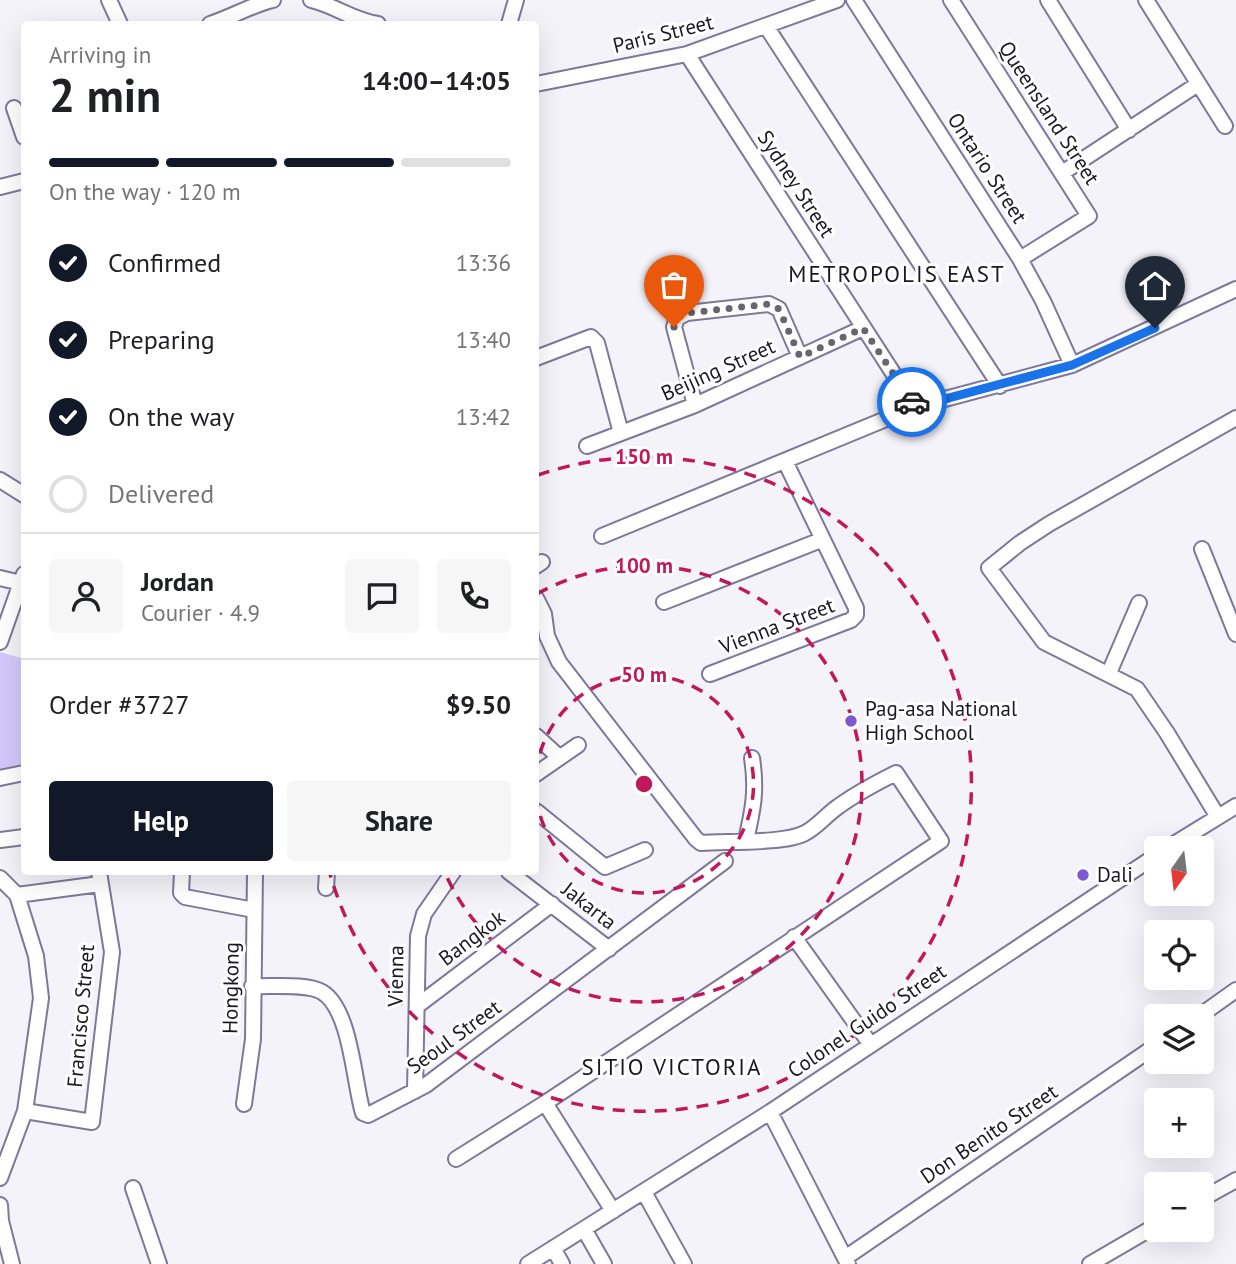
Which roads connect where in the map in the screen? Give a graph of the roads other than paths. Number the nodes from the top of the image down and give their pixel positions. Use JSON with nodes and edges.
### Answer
{"nodes":[{"id":1,"x":109,"y":0,"type":"edge"},
{"id":2,"x":273,"y":0,"type":"edge"},
{"id":3,"x":311,"y":0,"type":"edge"},
{"id":4,"x":516,"y":0,"type":"edge"},
{"id":5,"x":837,"y":0,"type":"edge"},
{"id":6,"x":854,"y":0,"type":"edge"},
{"id":7,"x":951,"y":0,"type":"edge"},
{"id":8,"x":1048,"y":0,"type":"edge"},
{"id":9,"x":1146,"y":0,"type":"edge"},
{"id":10,"x":119,"y":21,"type":"edge"},
{"id":11,"x":220,"y":21,"type":"edge"},
{"id":12,"x":364,"y":21,"type":"edge"},
{"id":13,"x":510,"y":21,"type":"edge"},
{"id":14,"x":766,"y":26,"type":"junction"},
{"id":15,"x":687,"y":54,"type":"junction"},
{"id":16,"x":539,"y":83,"type":"edge"},
{"id":17,"x":1198,"y":84,"type":"junction"},
{"id":18,"x":14,"y":108,"type":"dead end"},
{"id":19,"x":1225,"y":126,"type":"dead end"},
{"id":20,"x":21,"y":128,"type":"edge"},
{"id":21,"x":1129,"y":130,"type":"junction"},
{"id":22,"x":1062,"y":173,"type":"junction"},
{"id":23,"x":21,"y":182,"type":"edge"},
{"id":24,"x":0,"y":187,"type":"edge"},
{"id":25,"x":1020,"y":259,"type":"junction"},
{"id":26,"x":1236,"y":289,"type":"edge"},
{"id":27,"x":863,"y":328,"type":"junction"},
{"id":28,"x":539,"y":357,"type":"edge"},
{"id":29,"x":800,"y":357,"type":"junction"},
{"id":30,"x":1072,"y":365,"type":"junction"},
{"id":31,"x":1000,"y":386,"type":"junction"},
{"id":32,"x":695,"y":405,"type":"junction"},
{"id":33,"x":915,"y":407,"type":"junction"},
{"id":34,"x":1236,"y":418,"type":"edge"},
{"id":35,"x":621,"y":433,"type":"junction"},
{"id":36,"x":587,"y":446,"type":"dead end"},
{"id":37,"x":785,"y":461,"type":"junction"},
{"id":38,"x":0,"y":480,"type":"edge"},
{"id":39,"x":21,"y":493,"type":"edge"},
{"id":40,"x":602,"y":536,"type":"dead end"},
{"id":41,"x":821,"y":540,"type":"junction"},
{"id":42,"x":1202,"y":549,"type":"dead end"},
{"id":43,"x":0,"y":578,"type":"edge"},
{"id":44,"x":21,"y":579,"type":"edge"},
{"id":45,"x":21,"y":584,"type":"edge"},
{"id":46,"x":664,"y":601,"type":"dead end"},
{"id":47,"x":1139,"y":603,"type":"dead end"},
{"id":48,"x":539,"y":604,"type":"edge"},
{"id":49,"x":1236,"y":634,"type":"edge"},
{"id":50,"x":0,"y":642,"type":"edge"},
{"id":51,"x":1108,"y":673,"type":"junction"},
{"id":52,"x":710,"y":674,"type":"dead end"},
{"id":53,"x":539,"y":739,"type":"edge"},
{"id":54,"x":578,"y":745,"type":"dead end"},
{"id":55,"x":559,"y":757,"type":"junction"},
{"id":56,"x":752,"y":758,"type":"dead end"},
{"id":57,"x":539,"y":772,"type":"edge"},
{"id":58,"x":21,"y":774,"type":"edge"},
{"id":59,"x":0,"y":778,"type":"edge"},
{"id":60,"x":1235,"y":810,"type":"edge"},
{"id":61,"x":539,"y":813,"type":"edge"},
{"id":62,"x":1218,"y":817,"type":"junction"},
{"id":63,"x":1187,"y":836,"type":"edge"},
{"id":64,"x":21,"y":837,"type":"edge"},
{"id":65,"x":0,"y":840,"type":"edge"},
{"id":66,"x":746,"y":840,"type":"junction"},
{"id":67,"x":645,"y":850,"type":"dead end"},
{"id":68,"x":725,"y":861,"type":"dead end"},
{"id":69,"x":1144,"y":864,"type":"edge"},
{"id":70,"x":182,"y":875,"type":"edge"},
{"id":71,"x":255,"y":875,"type":"edge"},
{"id":72,"x":327,"y":875,"type":"edge"},
{"id":73,"x":451,"y":875,"type":"edge"},
{"id":74,"x":513,"y":875,"type":"edge"},
{"id":75,"x":0,"y":878,"type":"edge"},
{"id":76,"x":100,"y":878,"type":"edge"},
{"id":77,"x":326,"y":888,"type":"dead end"},
{"id":78,"x":18,"y":895,"type":"junction"},
{"id":79,"x":552,"y":904,"type":"junction"},
{"id":80,"x":254,"y":910,"type":"junction"},
{"id":81,"x":794,"y":937,"type":"junction"},
{"id":82,"x":609,"y":949,"type":"junction"},
{"id":83,"x":252,"y":986,"type":"junction"},
{"id":84,"x":1236,"y":990,"type":"edge"},
{"id":85,"x":417,"y":1006,"type":"junction"},
{"id":86,"x":1214,"y":1006,"type":"edge"},
{"id":87,"x":870,"y":1045,"type":"junction"},
{"id":88,"x":1144,"y":1054,"type":"edge"},
{"id":89,"x":415,"y":1091,"type":"junction"},
{"id":90,"x":545,"y":1103,"type":"junction"},
{"id":91,"x":244,"y":1104,"type":"dead end"},
{"id":92,"x":26,"y":1111,"type":"junction"},
{"id":93,"x":770,"y":1112,"type":"junction"},
{"id":94,"x":456,"y":1159,"type":"dead end"},
{"id":95,"x":0,"y":1178,"type":"edge"},
{"id":96,"x":1236,"y":1180,"type":"edge"},
{"id":97,"x":133,"y":1188,"type":"dead end"},
{"id":98,"x":644,"y":1192,"type":"junction"},
{"id":99,"x":1214,"y":1192,"type":"edge"},
{"id":100,"x":0,"y":1205,"type":"edge"},
{"id":101,"x":614,"y":1211,"type":"junction"},
{"id":102,"x":584,"y":1229,"type":"junction"},
{"id":103,"x":1144,"y":1233,"type":"edge"},
{"id":104,"x":553,"y":1248,"type":"junction"},
{"id":105,"x":847,"y":1261,"type":"edge"},
{"id":106,"x":12,"y":1264,"type":"edge"},
{"id":107,"x":159,"y":1264,"type":"edge"},
{"id":108,"x":528,"y":1264,"type":"edge"},
{"id":109,"x":562,"y":1264,"type":"edge"},
{"id":110,"x":604,"y":1264,"type":"edge"},
{"id":111,"x":684,"y":1264,"type":"edge"},
{"id":112,"x":1090,"y":1264,"type":"edge"}],
"edges":[{"from":1,"to":10,"type":"street"},
{"from":2,"to":11,"type":"street"},
{"from":3,"to":12,"type":"street"},
{"from":4,"to":13,"type":"street"},
{"from":5,"to":14,"type":"street","name":"Paris Street"},
{"from":6,"to":25,"type":"street","name":"Ontario Street"},
{"from":7,"to":22,"type":"street","name":"Queensland Street"},
{"from":8,"to":21,"type":"street"},
{"from":9,"to":17,"type":"street"},
{"from":14,"to":15,"type":"street","name":"Paris Street"},
{"from":14,"to":31,"type":"street"},
{"from":15,"to":16,"type":"street","name":"Paris Street"},
{"from":15,"to":27,"type":"street","name":"Sydney Street"},
{"from":17,"to":19,"type":"street"},
{"from":17,"to":21,"type":"street"},
{"from":18,"to":20,"type":"street"},
{"from":21,"to":22,"type":"street"},
{"from":22,"to":25,"type":"street","name":"Queensland Street"},
{"from":23,"to":24,"type":"street"},
{"from":25,"to":30,"type":"street","name":"Ontario Street"},
{"from":26,"to":30,"type":"street"},
{"from":27,"to":29,"type":"street","name":"Beijing Street"},
{"from":27,"to":33,"type":"street","name":"Sydney Street"},
{"from":28,"to":35,"type":"street"},
{"from":29,"to":32,"type":"street","name":"Beijing Street"},
{"from":29,"to":32,"type":"street"},
{"from":30,"to":31,"type":"street"},
{"from":31,"to":33,"type":"street"},
{"from":32,"to":35,"type":"street","name":"Beijing Street"},
{"from":33,"to":37,"type":"street"},
{"from":34,"to":51,"type":"street"},
{"from":35,"to":36,"type":"street","name":"Beijing Street"},
{"from":37,"to":40,"type":"street"},
{"from":37,"to":41,"type":"street"},
{"from":38,"to":39,"type":"street"},
{"from":41,"to":46,"type":"street"},
{"from":41,"to":52,"type":"street","name":"Vienna Street"},
{"from":42,"to":49,"type":"street"},
{"from":43,"to":44,"type":"street"},
{"from":45,"to":50,"type":"street"},
{"from":47,"to":51,"type":"street"},
{"from":48,"to":66,"type":"street"},
{"from":51,"to":62,"type":"street"},
{"from":53,"to":55,"type":"street"},
{"from":54,"to":55,"type":"street"},
{"from":55,"to":57,"type":"street"},
{"from":56,"to":66,"type":"street"},
{"from":58,"to":59,"type":"street"},
{"from":60,"to":62,"type":"street"},
{"from":61,"to":67,"type":"street"},
{"from":62,"to":63,"type":"street"},
{"from":64,"to":65,"type":"street"},
{"from":66,"to":81,"type":"street"},
{"from":68,"to":82,"type":"street","name":"Seoul Street"},
{"from":69,"to":87,"type":"street","name":"Colonel Guido Street"},
{"from":70,"to":80,"type":"street"},
{"from":71,"to":80,"type":"street","name":"Hongkong"},
{"from":72,"to":77,"type":"street"},
{"from":73,"to":85,"type":"street","name":"Vienna"},
{"from":74,"to":79,"type":"street","name":"Jakarta"},
{"from":75,"to":78,"type":"street"},
{"from":76,"to":78,"type":"street"},
{"from":76,"to":92,"type":"street","name":"Francisco Street"},
{"from":78,"to":92,"type":"street"},
{"from":79,"to":82,"type":"street","name":"Jakarta"},
{"from":79,"to":85,"type":"street","name":"Bangkok"},
{"from":80,"to":83,"type":"street","name":"Hongkong"},
{"from":81,"to":87,"type":"street"},
{"from":81,"to":90,"type":"street"},
{"from":82,"to":89,"type":"street","name":"Seoul Street"},
{"from":83,"to":89,"type":"street","name":"Seoul Street"},
{"from":83,"to":91,"type":"street","name":"Hongkong"},
{"from":84,"to":86,"type":"street"},
{"from":85,"to":89,"type":"street","name":"Vienna"},
{"from":87,"to":93,"type":"street","name":"Colonel Guido Street"},
{"from":88,"to":105,"type":"street","name":"Don Benito Street"},
{"from":90,"to":94,"type":"street"},
{"from":90,"to":101,"type":"street"},
{"from":92,"to":95,"type":"street"},
{"from":93,"to":98,"type":"street","name":"Colonel Guido Street"},
{"from":93,"to":105,"type":"street"},
{"from":96,"to":99,"type":"street"},
{"from":97,"to":107,"type":"street"},
{"from":98,"to":101,"type":"street","name":"Colonel Guido Street"},
{"from":98,"to":111,"type":"street"},
{"from":100,"to":106,"type":"street"},
{"from":101,"to":102,"type":"street","name":"Colonel Guido Street"},
{"from":102,"to":104,"type":"street","name":"Colonel Guido Street"},
{"from":102,"to":110,"type":"street"},
{"from":103,"to":112,"type":"street"},
{"from":104,"to":108,"type":"street","name":"Colonel Guido Street"},
{"from":104,"to":109,"type":"street"}]}
